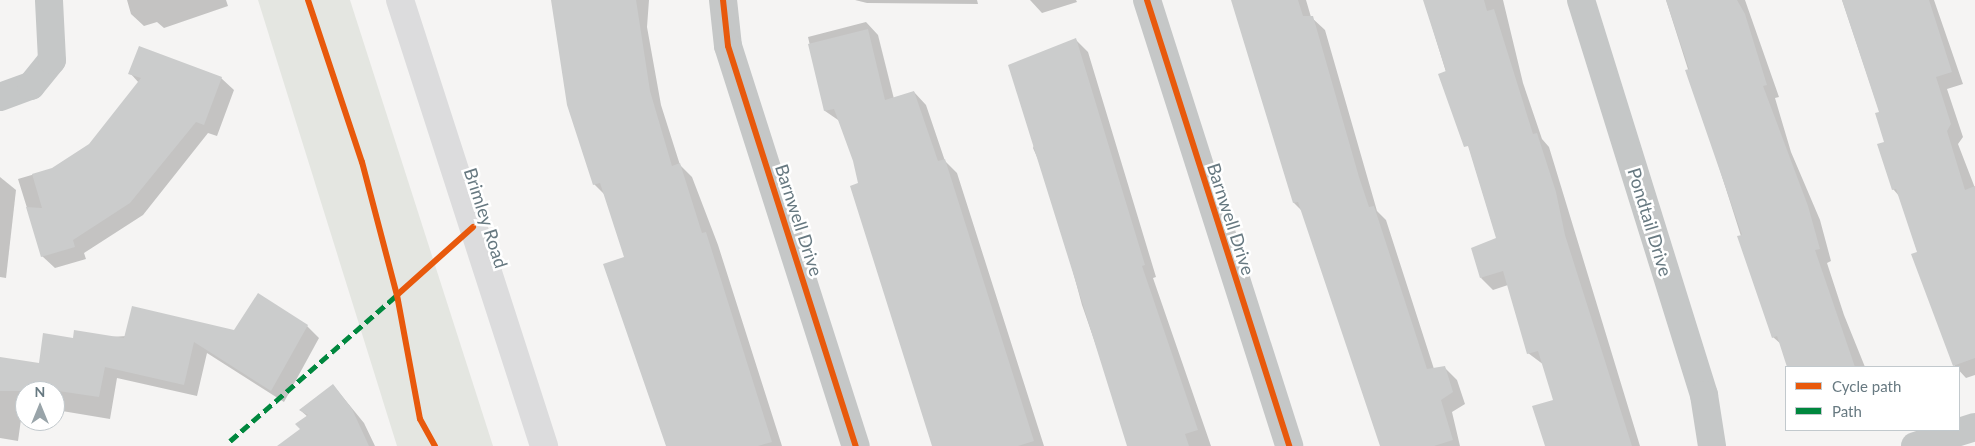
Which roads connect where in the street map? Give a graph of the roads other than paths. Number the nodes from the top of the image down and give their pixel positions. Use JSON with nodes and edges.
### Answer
{"nodes":[{"id":1,"x":49,"y":0,"type":"edge"},
{"id":2,"x":400,"y":0,"type":"edge"},
{"id":3,"x":723,"y":0,"type":"edge"},
{"id":4,"x":1147,"y":0,"type":"edge"},
{"id":5,"x":1581,"y":0,"type":"edge"},
{"id":6,"x":0,"y":97,"type":"edge"},
{"id":7,"x":1975,"y":427,"type":"edge"},
{"id":8,"x":544,"y":446,"type":"edge"},
{"id":9,"x":856,"y":446,"type":"edge"},
{"id":10,"x":1289,"y":446,"type":"edge"},
{"id":11,"x":1712,"y":446,"type":"edge"},
{"id":12,"x":1915,"y":446,"type":"edge"}],
"edges":[{"from":1,"to":6,"type":"street"},
{"from":2,"to":8,"type":"main road","name":"Brimley Road"},
{"from":3,"to":9,"type":"street","name":"Barnwell Drive"},
{"from":4,"to":10,"type":"street","name":"Barnwell Drive"},
{"from":5,"to":11,"type":"street","name":"Pondtail Drive"},
{"from":7,"to":12,"type":"street"}]}
